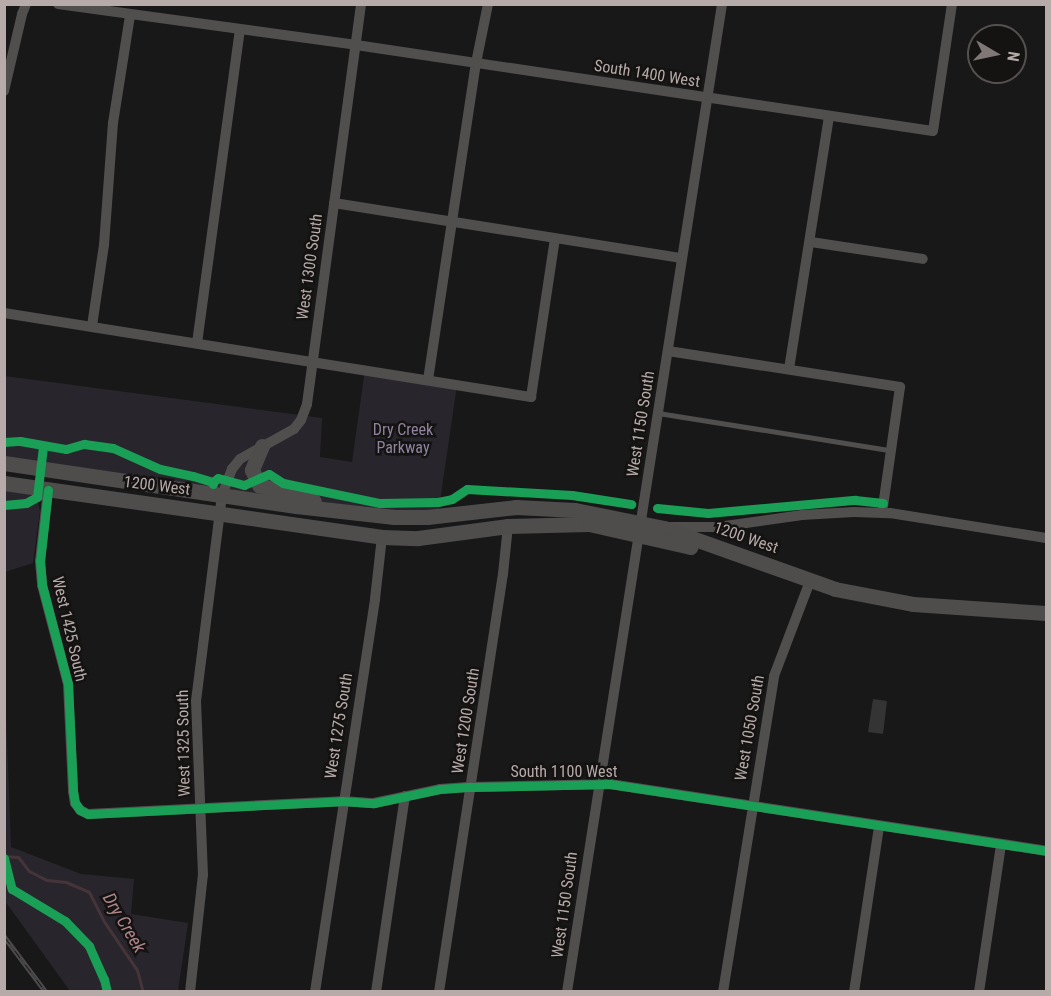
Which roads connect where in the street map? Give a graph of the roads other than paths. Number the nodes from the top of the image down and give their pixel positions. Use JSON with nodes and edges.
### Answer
{"nodes":[{"id":1,"x":26,"y":4,"type":"edge"},
{"id":2,"x":58,"y":4,"type":"edge"},
{"id":3,"x":362,"y":4,"type":"edge"},
{"id":4,"x":488,"y":4,"type":"edge"},
{"id":5,"x":722,"y":4,"type":"edge"},
{"id":6,"x":952,"y":4,"type":"edge"},
{"id":7,"x":130,"y":16,"type":"junction"},
{"id":8,"x":240,"y":30,"type":"junction"},
{"id":9,"x":356,"y":45,"type":"junction"},
{"id":10,"x":476,"y":63,"type":"junction"},
{"id":11,"x":6,"y":77,"type":"edge"},
{"id":12,"x":4,"y":91,"type":"edge"},
{"id":13,"x":706,"y":98,"type":"junction"},
{"id":14,"x":829,"y":116,"type":"junction"},
{"id":15,"x":334,"y":203,"type":"junction"},
{"id":16,"x":453,"y":224,"type":"junction"},
{"id":17,"x":555,"y":239,"type":"junction"},
{"id":18,"x":811,"y":242,"type":"junction"},
{"id":19,"x":682,"y":258,"type":"junction"},
{"id":20,"x":923,"y":259,"type":"dead end"},
{"id":21,"x":4,"y":313,"type":"edge"},
{"id":22,"x":92,"y":326,"type":"junction"},
{"id":23,"x":197,"y":343,"type":"junction"},
{"id":24,"x":668,"y":351,"type":"junction"},
{"id":25,"x":313,"y":361,"type":"junction"},
{"id":26,"x":789,"y":369,"type":"junction"},
{"id":27,"x":428,"y":381,"type":"junction"},
{"id":28,"x":657,"y":413,"type":"junction"},
{"id":29,"x":262,"y":446,"type":"junction"},
{"id":30,"x":890,"y":450,"type":"junction"},
{"id":31,"x":4,"y":463,"type":"edge"},
{"id":32,"x":4,"y":483,"type":"edge"},
{"id":33,"x":48,"y":490,"type":"junction"},
{"id":34,"x":222,"y":495,"type":"junction"},
{"id":35,"x":337,"y":509,"type":"junction"},
{"id":36,"x":220,"y":512,"type":"junction"},
{"id":37,"x":882,"y":513,"type":"junction"},
{"id":38,"x":508,"y":526,"type":"junction"},
{"id":39,"x":664,"y":528,"type":"junction"},
{"id":40,"x":639,"y":529,"type":"junction"},
{"id":41,"x":382,"y":537,"type":"junction"},
{"id":42,"x":1047,"y":538,"type":"edge"},
{"id":43,"x":809,"y":584,"type":"junction"},
{"id":44,"x":1047,"y":613,"type":"edge"},
{"id":45,"x":1047,"y":621,"type":"edge"},
{"id":46,"x":598,"y":784,"type":"junction"},
{"id":47,"x":471,"y":787,"type":"junction"},
{"id":48,"x":405,"y":796,"type":"junction"},
{"id":49,"x":342,"y":801,"type":"junction"},
{"id":50,"x":751,"y":805,"type":"junction"},
{"id":51,"x":80,"y":810,"type":"joint"},
{"id":52,"x":201,"y":810,"type":"junction"},
{"id":53,"x":879,"y":827,"type":"junction"},
{"id":54,"x":1001,"y":845,"type":"junction"},
{"id":55,"x":1047,"y":851,"type":"edge"},
{"id":56,"x":190,"y":992,"type":"edge"},
{"id":57,"x":315,"y":992,"type":"edge"},
{"id":58,"x":376,"y":992,"type":"edge"},
{"id":59,"x":439,"y":992,"type":"edge"},
{"id":60,"x":567,"y":992,"type":"edge"},
{"id":61,"x":723,"y":992,"type":"edge"},
{"id":62,"x":854,"y":992,"type":"edge"},
{"id":63,"x":979,"y":992,"type":"edge"}],
"edges":[{"from":1,"to":11,"type":"street"},
{"from":2,"to":7,"type":"street","name":"South 1400 West"},
{"from":3,"to":9,"type":"street","name":"West 1300 South"},
{"from":4,"to":10,"type":"street"},
{"from":5,"to":13,"type":"street","name":"West 1150 South"},
{"from":6,"to":14,"type":"street","name":"South 1400 West"},
{"from":7,"to":8,"type":"street","name":"South 1400 West"},
{"from":7,"to":22,"type":"street"},
{"from":8,"to":9,"type":"street","name":"South 1400 West"},
{"from":8,"to":23,"type":"street"},
{"from":9,"to":10,"type":"street","name":"South 1400 West"},
{"from":9,"to":15,"type":"street","name":"West 1300 South"},
{"from":10,"to":13,"type":"street","name":"South 1400 West"},
{"from":10,"to":16,"type":"street"},
{"from":11,"to":12,"type":"street"},
{"from":13,"to":14,"type":"street","name":"South 1400 West"},
{"from":13,"to":19,"type":"street","name":"West 1150 South"},
{"from":14,"to":18,"type":"street"},
{"from":15,"to":16,"type":"street"},
{"from":15,"to":25,"type":"street","name":"West 1300 South"},
{"from":16,"to":17,"type":"street"},
{"from":16,"to":27,"type":"street"},
{"from":17,"to":19,"type":"street"},
{"from":17,"to":27,"type":"street"},
{"from":18,"to":20,"type":"street"},
{"from":18,"to":26,"type":"street"},
{"from":19,"to":24,"type":"street","name":"West 1150 South"},
{"from":21,"to":22,"type":"street"},
{"from":22,"to":23,"type":"street"},
{"from":23,"to":25,"type":"street"},
{"from":24,"to":26,"type":"street"},
{"from":24,"to":28,"type":"street","name":"West 1150 South"},
{"from":25,"to":27,"type":"street"},
{"from":25,"to":29,"type":"street","name":"West 1300 South"},
{"from":26,"to":30,"type":"street"},
{"from":28,"to":30,"type":"lane"},
{"from":28,"to":40,"type":"street","name":"West 1150 South"},
{"from":29,"to":34,"type":"street","name":"West 1300 South"},
{"from":29,"to":35,"type":"street"},
{"from":30,"to":37,"type":"street"},
{"from":31,"to":34,"type":"street","name":"1200 West"},
{"from":32,"to":33,"type":"street","name":"1200 West"},
{"from":33,"to":36,"type":"street","name":"1200 West"},
{"from":33,"to":51,"type":"street","name":"West 1425 South"},
{"from":34,"to":35,"type":"street","name":"1200 West"},
{"from":34,"to":36,"type":"street","name":"West 1325 South"},
{"from":35,"to":40,"type":"street","name":"1200 West"},
{"from":36,"to":41,"type":"street","name":"1200 West"},
{"from":36,"to":52,"type":"street","name":"West 1325 South"},
{"from":37,"to":39,"type":"street"},
{"from":37,"to":42,"type":"street"},
{"from":38,"to":40,"type":"street","name":"1200 West"},
{"from":38,"to":41,"type":"street","name":"1200 West"},
{"from":38,"to":47,"type":"street","name":"West 1200 South"},
{"from":39,"to":40,"type":"street","name":"1200 West"},
{"from":39,"to":43,"type":"street","name":"1200 West"},
{"from":40,"to":43,"type":"street","name":"1200 West"},
{"from":40,"to":46,"type":"street","name":"West 1150 South"},
{"from":41,"to":49,"type":"street","name":"West 1275 South"},
{"from":43,"to":44,"type":"street","name":"1200 West"},
{"from":43,"to":45,"type":"street","name":"1200 West"},
{"from":43,"to":50,"type":"street","name":"West 1050 South"},
{"from":46,"to":47,"type":"street","name":"South 1100 West"},
{"from":46,"to":50,"type":"street","name":"South 1100 West"},
{"from":46,"to":60,"type":"street","name":"West 1150 South"},
{"from":47,"to":48,"type":"street","name":"South 1100 West"},
{"from":47,"to":59,"type":"street","name":"West 1200 South"},
{"from":48,"to":49,"type":"street","name":"South 1100 West"},
{"from":48,"to":58,"type":"street"},
{"from":49,"to":52,"type":"street","name":"South 1100 West"},
{"from":49,"to":57,"type":"street","name":"West 1275 South"},
{"from":50,"to":53,"type":"street","name":"South 1100 West"},
{"from":50,"to":61,"type":"street","name":"West 1050 South"},
{"from":51,"to":52,"type":"street","name":"South 1100 West"},
{"from":52,"to":56,"type":"street","name":"West 1325 South"},
{"from":53,"to":54,"type":"street","name":"South 1100 West"},
{"from":53,"to":62,"type":"street"},
{"from":54,"to":55,"type":"street","name":"South 1100 West"},
{"from":54,"to":63,"type":"street"}]}
